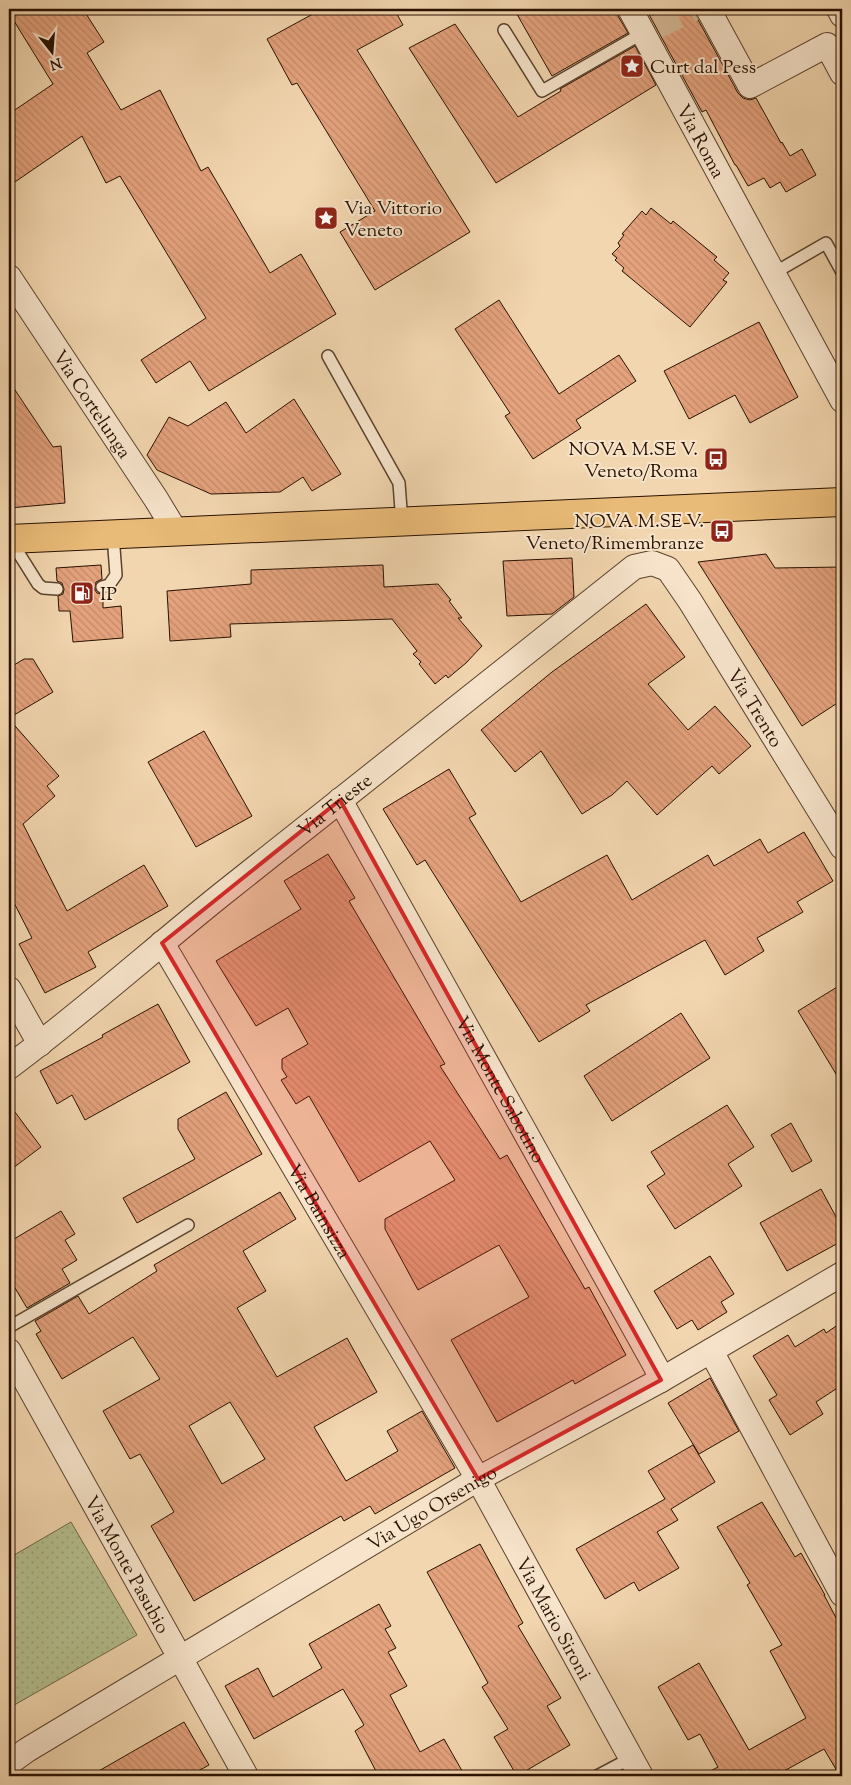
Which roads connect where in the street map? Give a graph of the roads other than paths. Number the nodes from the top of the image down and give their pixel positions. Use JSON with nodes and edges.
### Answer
{"nodes":[{"id":1,"x":630,"y":9,"type":"edge"},
{"id":2,"x":708,"y":9,"type":"edge"},
{"id":3,"x":839,"y":9,"type":"edge"},
{"id":4,"x":842,"y":15,"type":"edge"},
{"id":5,"x":504,"y":30,"type":"dead end"},
{"id":6,"x":650,"y":30,"type":"junction"},
{"id":7,"x":842,"y":73,"type":"edge"},
{"id":8,"x":774,"y":272,"type":"junction"},
{"id":9,"x":842,"y":272,"type":"edge"},
{"id":10,"x":9,"y":277,"type":"edge"},
{"id":11,"x":328,"y":356,"type":"dead end"},
{"id":12,"x":842,"y":400,"type":"edge"},
{"id":13,"x":842,"y":502,"type":"edge"},
{"id":14,"x":402,"y":523,"type":"junction"},
{"id":15,"x":176,"y":532,"type":"junction"},
{"id":16,"x":113,"y":535,"type":"junction"},
{"id":17,"x":10,"y":539,"type":"edge"},
{"id":18,"x":668,"y":569,"type":"joint"},
{"id":19,"x":102,"y":586,"type":"dead end"},
{"id":20,"x":58,"y":589,"type":"dead end"},
{"id":21,"x":340,"y":800,"type":"junction"},
{"id":22,"x":842,"y":847,"type":"edge"},
{"id":23,"x":162,"y":943,"type":"junction"},
{"id":24,"x":9,"y":988,"type":"edge"},
{"id":25,"x":40,"y":1044,"type":"junction"},
{"id":26,"x":9,"y":1067,"type":"edge"},
{"id":27,"x":188,"y":1225,"type":"dead end"},
{"id":28,"x":842,"y":1274,"type":"edge"},
{"id":29,"x":9,"y":1327,"type":"edge"},
{"id":30,"x":9,"y":1351,"type":"edge"},
{"id":31,"x":711,"y":1351,"type":"junction"},
{"id":32,"x":662,"y":1380,"type":"junction"},
{"id":33,"x":478,"y":1479,"type":"junction"},
{"id":34,"x":842,"y":1594,"type":"edge"},
{"id":35,"x":180,"y":1657,"type":"junction"},
{"id":36,"x":15,"y":1756,"type":"edge"},
{"id":37,"x":636,"y":1767,"type":"edge"},
{"id":38,"x":246,"y":1776,"type":"edge"},
{"id":39,"x":597,"y":1776,"type":"edge"}],
"edges":[{"from":1,"to":6,"type":"street","name":"Via Roma"},
{"from":2,"to":7,"type":"street"},
{"from":3,"to":4,"type":"street"},
{"from":5,"to":6,"type":"lane"},
{"from":6,"to":8,"type":"street","name":"Via Roma"},
{"from":8,"to":9,"type":"lane"},
{"from":8,"to":12,"type":"street","name":"Via Roma"},
{"from":10,"to":15,"type":"street","name":"Via Cortelunga"},
{"from":11,"to":14,"type":"lane"},
{"from":13,"to":14,"type":"main road"},
{"from":14,"to":15,"type":"main road"},
{"from":15,"to":16,"type":"main road"},
{"from":16,"to":17,"type":"main road"},
{"from":16,"to":19,"type":"lane"},
{"from":17,"to":20,"type":"lane"},
{"from":18,"to":21,"type":"street","name":"Via Trieste"},
{"from":18,"to":22,"type":"street","name":"Via Trento"},
{"from":21,"to":23,"type":"street","name":"Via Trieste"},
{"from":21,"to":32,"type":"street","name":"Via Monte Sabotino"},
{"from":23,"to":25,"type":"street","name":"Via Trieste"},
{"from":23,"to":33,"type":"street","name":"Via Bainsizza"},
{"from":24,"to":25,"type":"street"},
{"from":25,"to":26,"type":"street","name":"Via Trieste"},
{"from":27,"to":29,"type":"lane"},
{"from":28,"to":31,"type":"street","name":"Via Ugo Orsenigo"},
{"from":30,"to":35,"type":"street","name":"Via Monte Pasubio"},
{"from":31,"to":32,"type":"street","name":"Via Ugo Orsenigo"},
{"from":31,"to":34,"type":"street"},
{"from":32,"to":33,"type":"street","name":"Via Ugo Orsenigo"},
{"from":33,"to":35,"type":"street","name":"Via Ugo Orsenigo"},
{"from":33,"to":37,"type":"street","name":"Via Mario Sironi"},
{"from":35,"to":36,"type":"street","name":"Via Ugo Orsenigo"},
{"from":35,"to":38,"type":"street","name":"Via Monte Pasubio"},
{"from":37,"to":39,"type":"lane","name":"Via Mario Sironi"}]}
